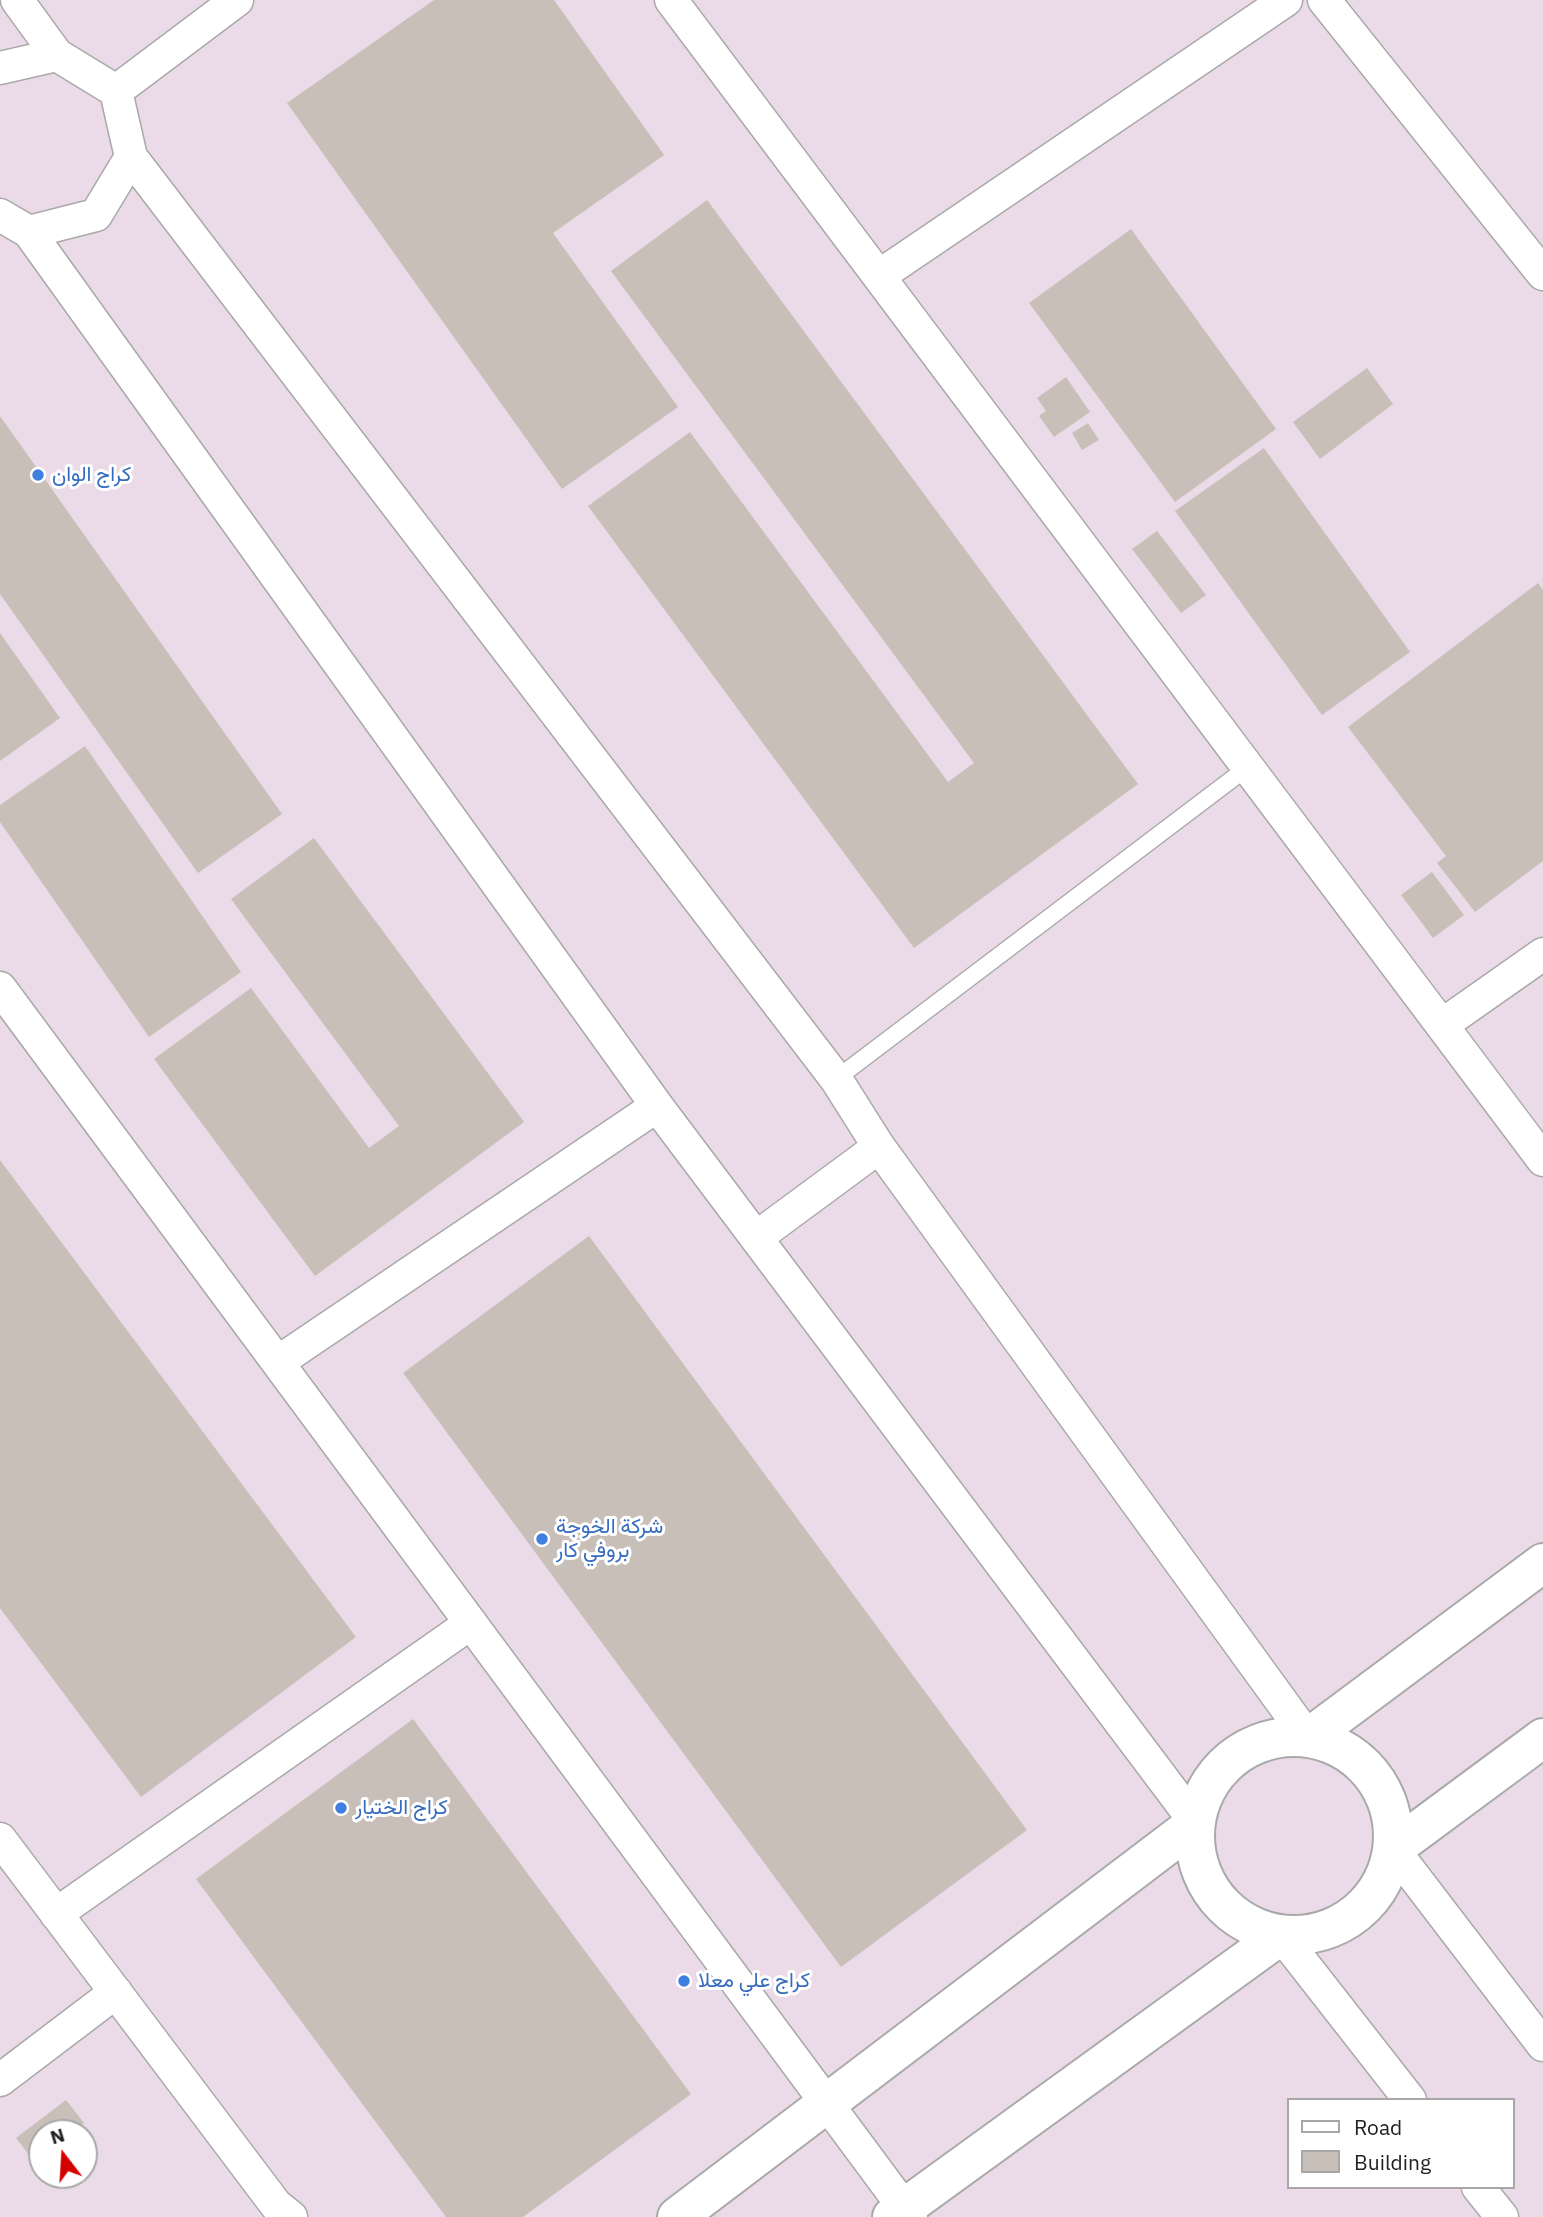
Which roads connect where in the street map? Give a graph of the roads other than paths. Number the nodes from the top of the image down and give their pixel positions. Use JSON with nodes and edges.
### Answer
{"nodes":[{"id":1,"x":17,"y":0,"type":"edge"},
{"id":2,"x":237,"y":0,"type":"edge"},
{"id":3,"x":671,"y":0,"type":"edge"},
{"id":4,"x":1286,"y":0,"type":"edge"},
{"id":5,"x":1324,"y":0,"type":"edge"},
{"id":6,"x":57,"y":55,"type":"junction"},
{"id":7,"x":0,"y":68,"type":"edge"},
{"id":8,"x":116,"y":90,"type":"junction"},
{"id":9,"x":131,"y":157,"type":"junction"},
{"id":10,"x":0,"y":215,"type":"edge"},
{"id":11,"x":29,"y":232,"type":"junction"},
{"id":12,"x":1543,"y":274,"type":"edge"},
{"id":13,"x":879,"y":276,"type":"junction"},
{"id":14,"x":1248,"y":767,"type":"junction"},
{"id":15,"x":1543,"y":954,"type":"edge"},
{"id":16,"x":1,"y":990,"type":"edge"},
{"id":17,"x":1442,"y":1025,"type":"junction"},
{"id":18,"x":836,"y":1079,"type":"junction"},
{"id":19,"x":657,"y":1106,"type":"junction"},
{"id":20,"x":879,"y":1147,"type":"junction"},
{"id":21,"x":1543,"y":1160,"type":"edge"},
{"id":22,"x":757,"y":1237,"type":"junction"},
{"id":23,"x":278,"y":1363,"type":"junction"},
{"id":24,"x":1543,"y":1563,"type":"edge"},
{"id":25,"x":471,"y":1623,"type":"junction"},
{"id":26,"x":1308,"y":1738,"type":"junction"},
{"id":27,"x":1543,"y":1738,"type":"edge"},
{"id":28,"x":1196,"y":1823,"type":"junction"},
{"id":29,"x":0,"y":1839,"type":"edge"},
{"id":30,"x":1393,"y":1849,"type":"junction"},
{"id":31,"x":56,"y":1914,"type":"junction"},
{"id":32,"x":1281,"y":1935,"type":"junction"},
{"id":33,"x":116,"y":1992,"type":"junction"},
{"id":34,"x":1543,"y":2045,"type":"edge"},
{"id":35,"x":0,"y":2080,"type":"edge"},
{"id":36,"x":1408,"y":2098,"type":"edge"},
{"id":37,"x":828,"y":2102,"type":"junction"},
{"id":38,"x":1480,"y":2189,"type":"edge"},
{"id":39,"x":902,"y":2214,"type":"edge"},
{"id":40,"x":291,"y":2217,"type":"edge"},
{"id":41,"x":677,"y":2217,"type":"edge"},
{"id":42,"x":1502,"y":2217,"type":"edge"}],
"edges":[{"from":1,"to":6,"type":"street"},
{"from":2,"to":8,"type":"street"},
{"from":3,"to":13,"type":"street"},
{"from":4,"to":13,"type":"street"},
{"from":5,"to":12,"type":"street"},
{"from":6,"to":7,"type":"street"},
{"from":6,"to":8,"type":"street"},
{"from":8,"to":9,"type":"street"},
{"from":9,"to":11,"type":"street"},
{"from":9,"to":18,"type":"street"},
{"from":10,"to":11,"type":"street"},
{"from":11,"to":19,"type":"street"},
{"from":13,"to":14,"type":"street"},
{"from":14,"to":17,"type":"street"},
{"from":14,"to":18,"type":"lane"},
{"from":15,"to":17,"type":"street"},
{"from":16,"to":23,"type":"street"},
{"from":17,"to":21,"type":"street"},
{"from":18,"to":20,"type":"street"},
{"from":19,"to":22,"type":"street"},
{"from":19,"to":23,"type":"street"},
{"from":20,"to":22,"type":"street"},
{"from":20,"to":26,"type":"street"},
{"from":22,"to":28,"type":"street"},
{"from":23,"to":25,"type":"street"},
{"from":24,"to":26,"type":"street"},
{"from":25,"to":31,"type":"street"},
{"from":25,"to":37,"type":"street"},
{"from":26,"to":28,"type":"street"},
{"from":26,"to":30,"type":"street"},
{"from":27,"to":30,"type":"street"},
{"from":28,"to":32,"type":"street"},
{"from":28,"to":37,"type":"street"},
{"from":29,"to":31,"type":"street"},
{"from":30,"to":32,"type":"street"},
{"from":30,"to":34,"type":"street"},
{"from":31,"to":33,"type":"street"},
{"from":32,"to":36,"type":"street"},
{"from":32,"to":39,"type":"street"},
{"from":33,"to":35,"type":"street"},
{"from":33,"to":40,"type":"street"},
{"from":37,"to":39,"type":"street"},
{"from":37,"to":41,"type":"street"},
{"from":38,"to":42,"type":"street"}]}
